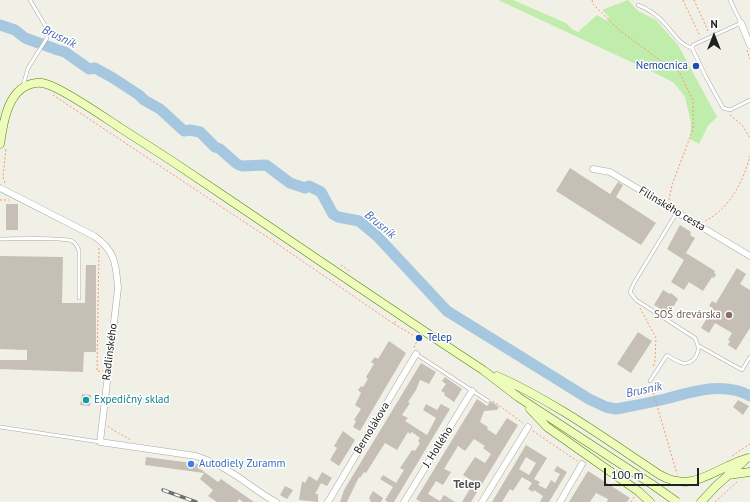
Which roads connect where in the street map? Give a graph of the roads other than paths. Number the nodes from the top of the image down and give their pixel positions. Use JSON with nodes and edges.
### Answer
{"nodes":[{"id":1,"x":30,"y":0,"type":"edge"},
{"id":2,"x":730,"y":0,"type":"edge"},
{"id":3,"x":638,"y":5,"type":"dead end"},
{"id":4,"x":741,"y":24,"type":"junction"},
{"id":5,"x":750,"y":45,"type":"edge"},
{"id":6,"x":692,"y":48,"type":"junction"},
{"id":7,"x":22,"y":88,"type":"junction"},
{"id":8,"x":750,"y":100,"type":"edge"},
{"id":9,"x":3,"y":144,"type":"edge"},
{"id":10,"x":592,"y":169,"type":"dead end"},
{"id":11,"x":0,"y":188,"type":"edge"},
{"id":12,"x":677,"y":212,"type":"junction"},
{"id":13,"x":0,"y":238,"type":"edge"},
{"id":14,"x":750,"y":256,"type":"edge"},
{"id":15,"x":78,"y":298,"type":"dead end"},
{"id":16,"x":699,"y":346,"type":"junction"},
{"id":17,"x":415,"y":351,"type":"joint"},
{"id":18,"x":750,"y":357,"type":"edge"},
{"id":19,"x":483,"y":370,"type":"junction"},
{"id":20,"x":650,"y":381,"type":"road end"},
{"id":21,"x":472,"y":391,"type":"junction"},
{"id":22,"x":518,"y":397,"type":"junction"},
{"id":23,"x":488,"y":401,"type":"road end"},
{"id":24,"x":0,"y":427,"type":"edge"},
{"id":25,"x":528,"y":427,"type":"road end"},
{"id":26,"x":100,"y":442,"type":"junction"},
{"id":27,"x":749,"y":457,"type":"edge"},
{"id":28,"x":582,"y":464,"type":"road end"},
{"id":29,"x":750,"y":472,"type":"edge"},
{"id":30,"x":728,"y":475,"type":"junction"},
{"id":31,"x":276,"y":502,"type":"edge"},
{"id":32,"x":328,"y":502,"type":"edge"},
{"id":33,"x":404,"y":502,"type":"edge"},
{"id":34,"x":482,"y":502,"type":"edge"},
{"id":35,"x":560,"y":502,"type":"edge"},
{"id":36,"x":650,"y":502,"type":"edge"},
{"id":37,"x":677,"y":502,"type":"edge"},
{"id":38,"x":701,"y":502,"type":"edge"}],
"edges":[{"from":1,"to":7,"type":"lane"},
{"from":2,"to":4,"type":"lane"},
{"from":3,"to":6,"type":"lane"},
{"from":4,"to":5,"type":"street"},
{"from":4,"to":6,"type":"lane"},
{"from":6,"to":8,"type":"lane"},
{"from":7,"to":9,"type":"main road"},
{"from":7,"to":19,"type":"main road"},
{"from":10,"to":12,"type":"street","name":"Filinského cesta"},
{"from":11,"to":26,"type":"street","name":"Radlinského"},
{"from":12,"to":14,"type":"street","name":"Filinského cesta"},
{"from":12,"to":16,"type":"lane"},
{"from":13,"to":15,"type":"lane"},
{"from":16,"to":18,"type":"lane"},
{"from":16,"to":20,"type":"lane"},
{"from":17,"to":21,"type":"lane"},
{"from":17,"to":32,"type":"street","name":"Bernolákova"},
{"from":19,"to":22,"type":"main road"},
{"from":19,"to":27,"type":"main road"},
{"from":21,"to":23,"type":"lane"},
{"from":21,"to":33,"type":"street","name":"J. Hollého"},
{"from":22,"to":36,"type":"main road"},
{"from":22,"to":37,"type":"main road","bridge":true},
{"from":24,"to":26,"type":"lane"},
{"from":25,"to":34,"type":"street"},
{"from":26,"to":31,"type":"street"},
{"from":27,"to":30,"type":"main road"},
{"from":28,"to":35,"type":"street"},
{"from":29,"to":30,"type":"main road"},
{"from":30,"to":38,"type":"main road"}]}
